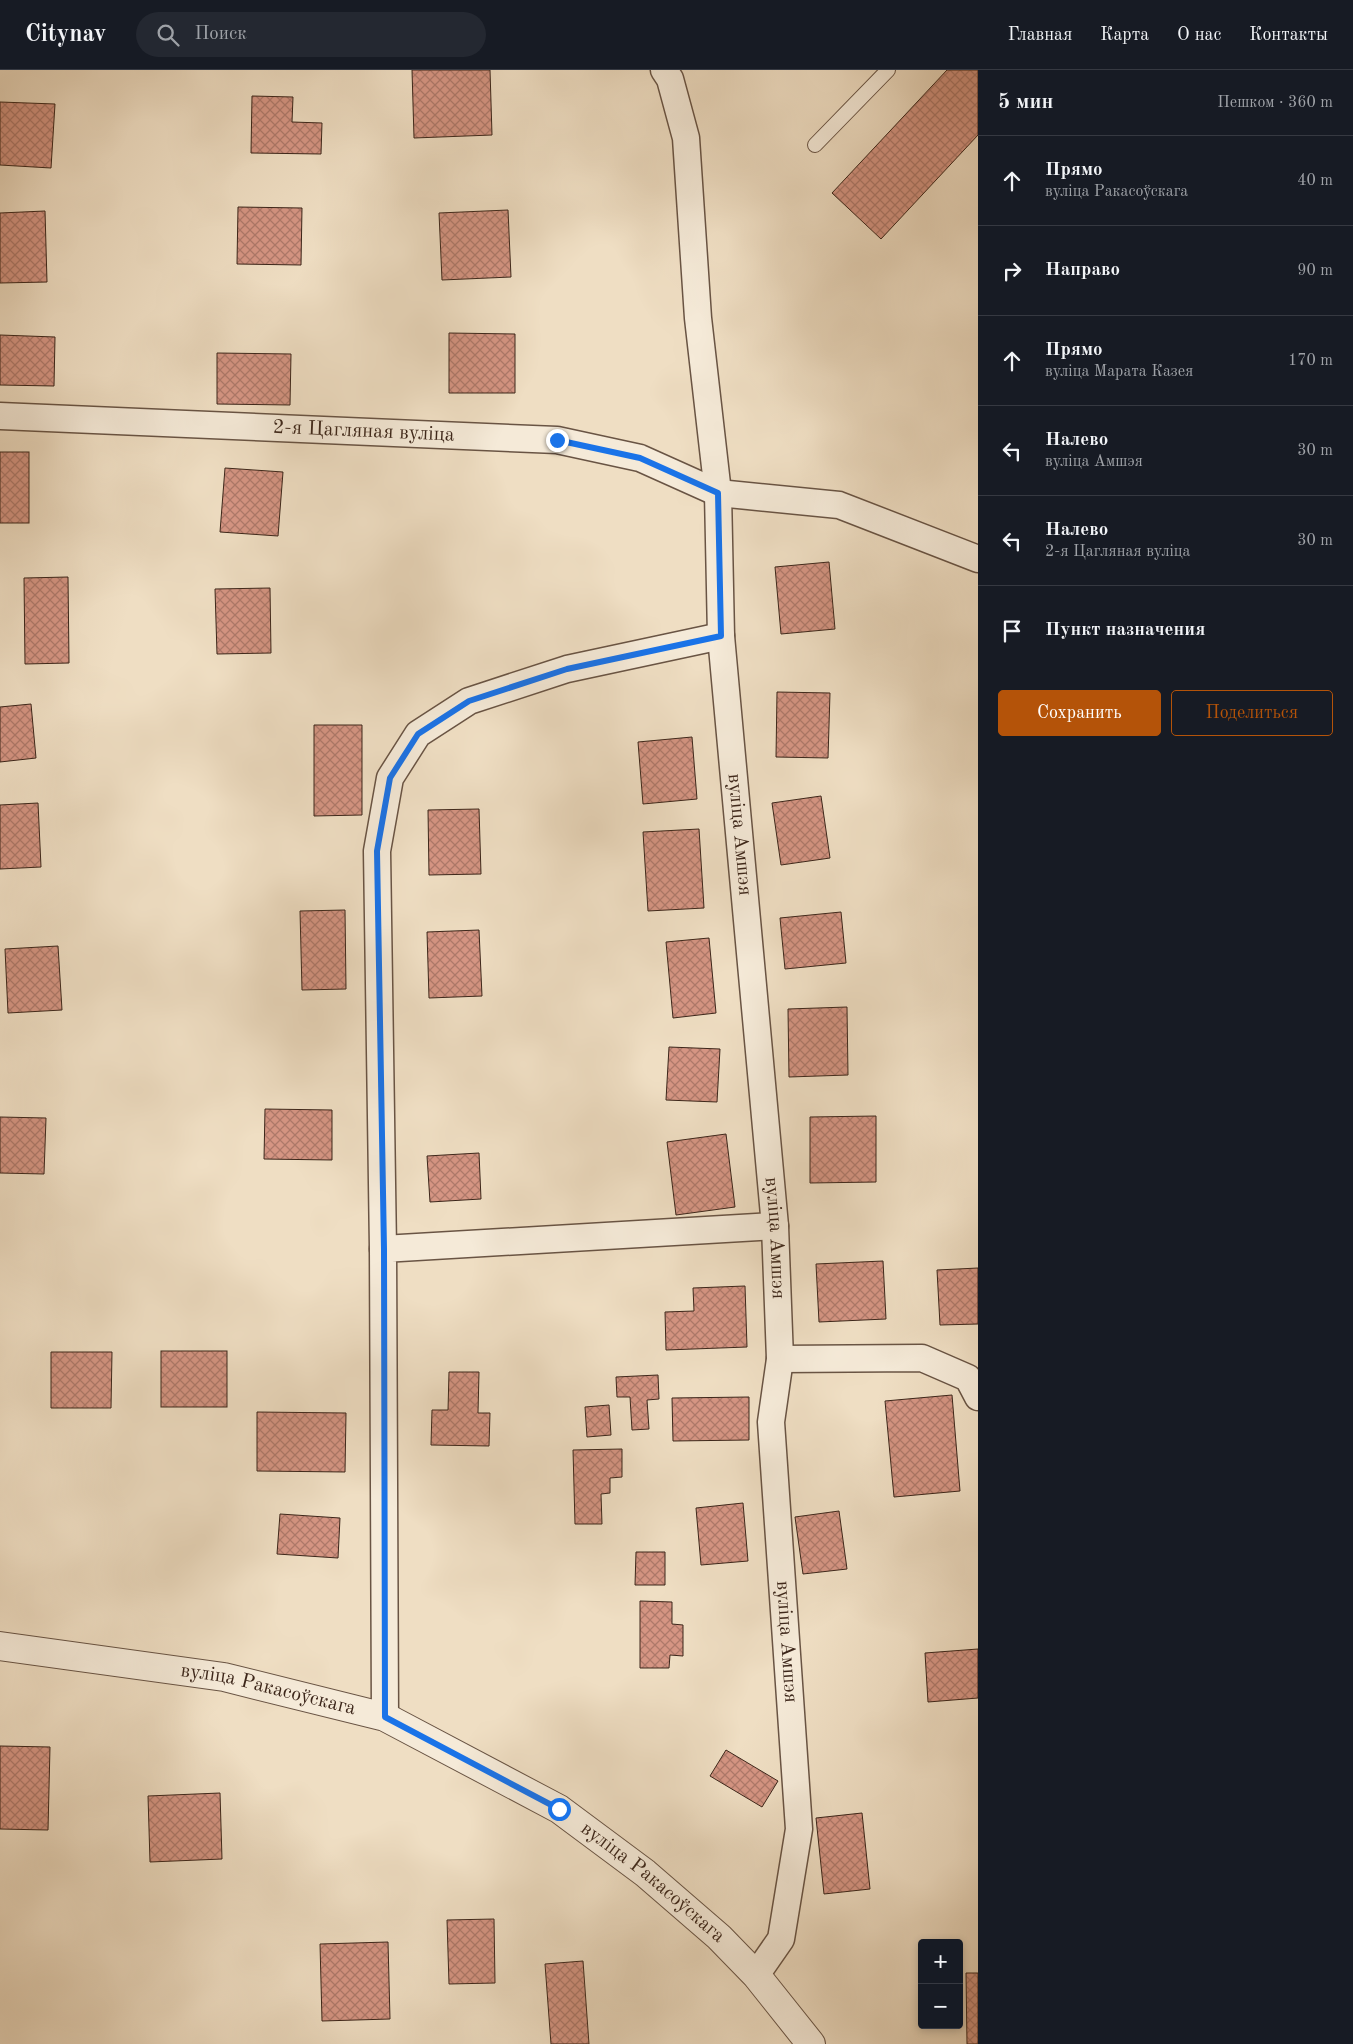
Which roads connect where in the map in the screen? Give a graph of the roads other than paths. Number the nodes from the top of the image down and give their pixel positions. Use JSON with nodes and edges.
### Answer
{"nodes":[{"id":1,"x":664,"y":70,"type":"edge"},
{"id":2,"x":888,"y":70,"type":"edge"},
{"id":3,"x":815,"y":145,"type":"dead end"},
{"id":4,"x":0,"y":416,"type":"edge"},
{"id":5,"x":718,"y":493,"type":"junction"},
{"id":6,"x":978,"y":560,"type":"edge"},
{"id":7,"x":721,"y":636,"type":"junction"},
{"id":8,"x":775,"y":1226,"type":"junction"},
{"id":9,"x":384,"y":1249,"type":"junction"},
{"id":10,"x":780,"y":1359,"type":"junction"},
{"id":11,"x":978,"y":1397,"type":"edge"},
{"id":12,"x":0,"y":1646,"type":"edge"},
{"id":13,"x":385,"y":1717,"type":"junction"},
{"id":14,"x":756,"y":1975,"type":"junction"},
{"id":15,"x":811,"y":2044,"type":"edge"}],
"edges":[{"from":1,"to":5,"type":"street","name":"вуліца Амшэя"},
{"from":2,"to":3,"type":"lane"},
{"from":4,"to":5,"type":"street","name":"2-я Цагляная вуліца"},
{"from":5,"to":6,"type":"street","name":"2-я Цагляная вуліца"},
{"from":5,"to":7,"type":"street","name":"вуліца Амшэя"},
{"from":7,"to":8,"type":"street","name":"вуліца Амшэя"},
{"from":7,"to":9,"type":"street"},
{"from":8,"to":9,"type":"street"},
{"from":8,"to":10,"type":"street","name":"вуліца Амшэя"},
{"from":9,"to":13,"type":"street"},
{"from":10,"to":11,"type":"street"},
{"from":10,"to":14,"type":"street","name":"вуліца Амшэя"},
{"from":12,"to":13,"type":"street","name":"вуліца Ракасоўскага"},
{"from":13,"to":14,"type":"street","name":"вуліца Ракасоўскага"},
{"from":14,"to":15,"type":"street","name":"вуліца Ракасоўскага"}]}
